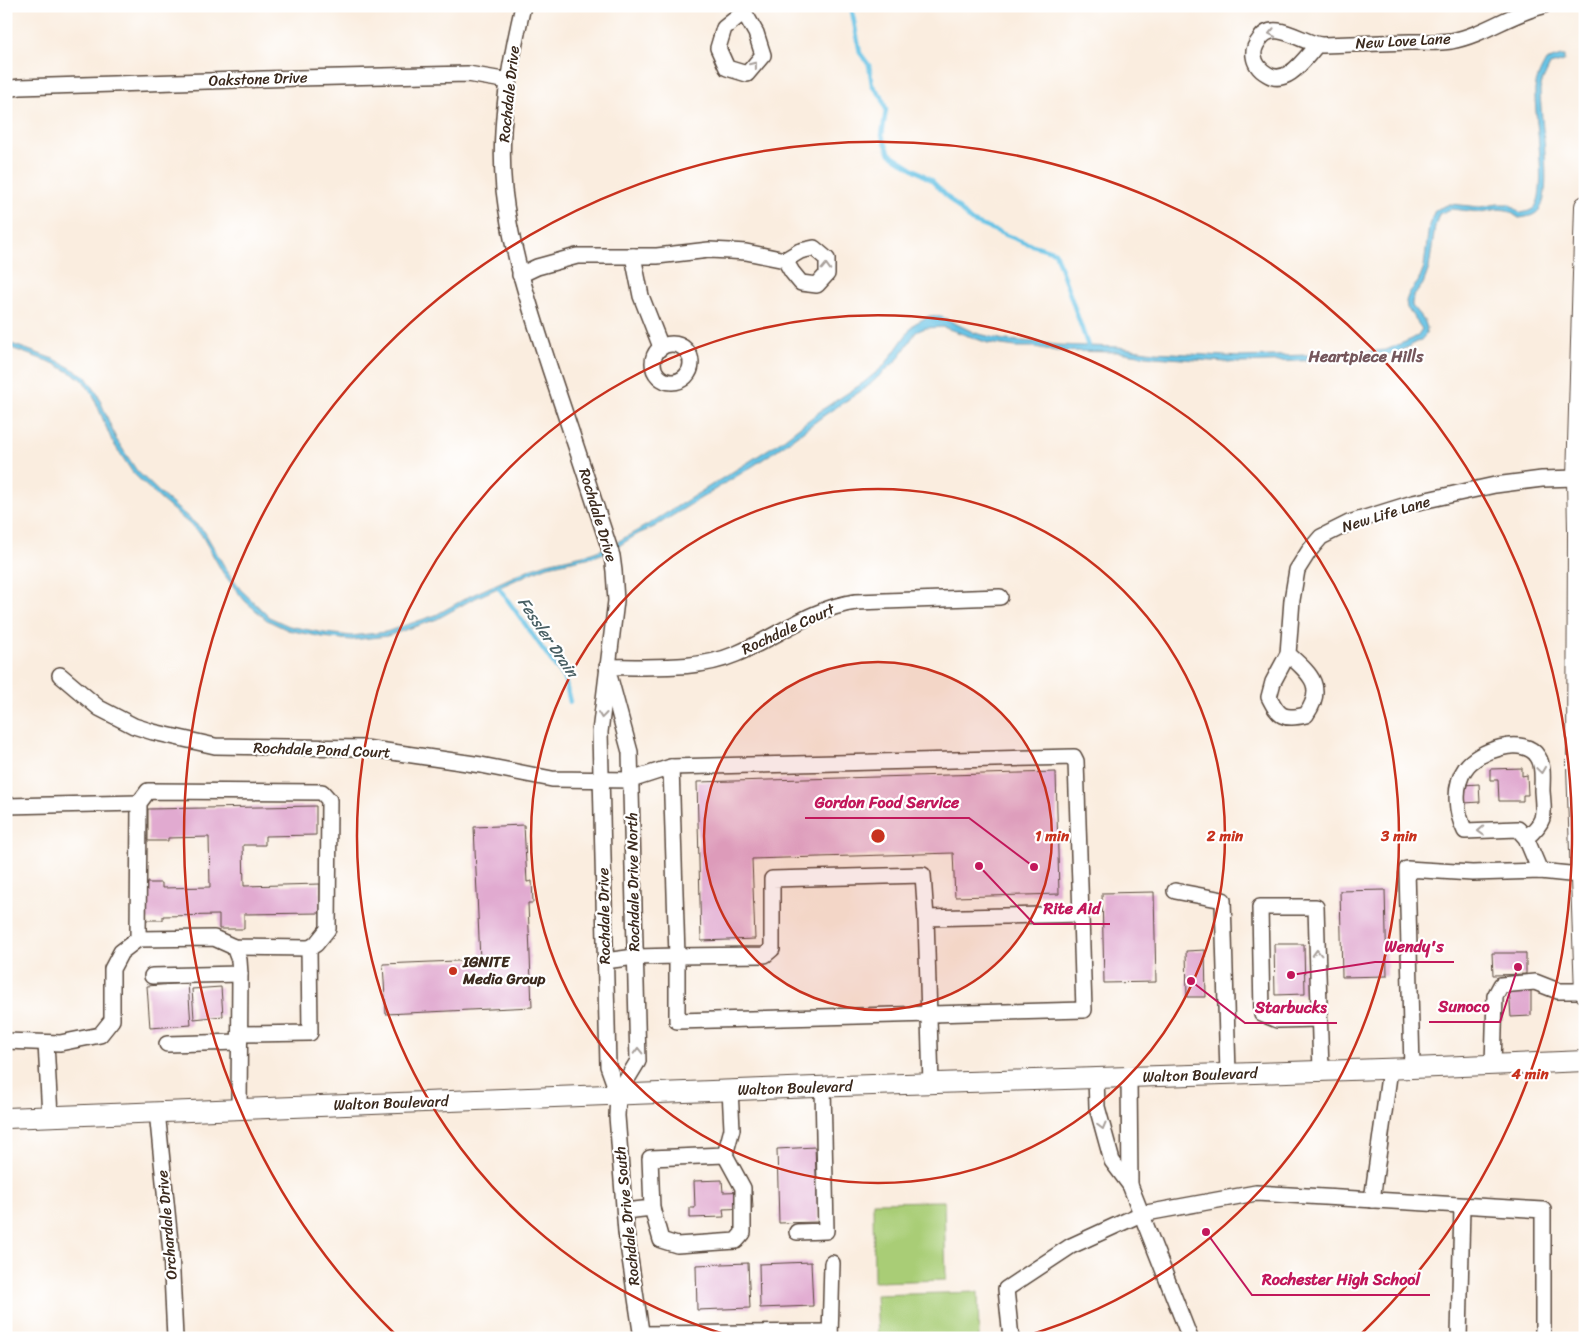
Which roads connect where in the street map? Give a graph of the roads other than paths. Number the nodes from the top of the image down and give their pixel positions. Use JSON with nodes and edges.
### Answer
{"nodes":[{"id":1,"x":523,"y":6,"type":"edge"},
{"id":2,"x":1543,"y":6,"type":"edge"},
{"id":3,"x":1317,"y":45,"type":"dead end"},
{"id":4,"x":509,"y":81,"type":"junction"},
{"id":5,"x":6,"y":89,"type":"edge"},
{"id":6,"x":1585,"y":206,"type":"edge"},
{"id":7,"x":633,"y":256,"type":"junction"},
{"id":8,"x":785,"y":260,"type":"dead end"},
{"id":9,"x":520,"y":275,"type":"junction"},
{"id":10,"x":660,"y":347,"type":"dead end"},
{"id":11,"x":1581,"y":479,"type":"edge"},
{"id":12,"x":1581,"y":538,"type":"edge"},
{"id":13,"x":1000,"y":597,"type":"dead end"},
{"id":14,"x":1288,"y":654,"type":"dead end"},
{"id":15,"x":607,"y":667,"type":"junction"},
{"id":16,"x":60,"y":675,"type":"dead end"},
{"id":17,"x":1581,"y":760,"type":"edge"},
{"id":18,"x":671,"y":767,"type":"junction"},
{"id":19,"x":602,"y":780,"type":"junction"},
{"id":20,"x":631,"y":780,"type":"junction"},
{"id":21,"x":139,"y":803,"type":"junction"},
{"id":22,"x":6,"y":806,"type":"edge"},
{"id":23,"x":1526,"y":838,"type":"junction"},
{"id":24,"x":1540,"y":871,"type":"junction"},
{"id":25,"x":1582,"y":880,"type":"edge"},
{"id":26,"x":1175,"y":891,"type":"dead end"},
{"id":27,"x":1081,"y":914,"type":"junction"},
{"id":28,"x":926,"y":918,"type":"junction"},
{"id":29,"x":138,"y":939,"type":"junction"},
{"id":30,"x":234,"y":947,"type":"junction"},
{"id":31,"x":309,"y":948,"type":"junction"},
{"id":32,"x":678,"y":956,"type":"junction"},
{"id":33,"x":635,"y":957,"type":"junction"},
{"id":34,"x":605,"y":961,"type":"junction"},
{"id":35,"x":240,"y":974,"type":"junction"},
{"id":36,"x":152,"y":976,"type":"dead end"},
{"id":37,"x":1585,"y":992,"type":"edge"},
{"id":38,"x":929,"y":1016,"type":"junction"},
{"id":39,"x":1319,"y":1019,"type":"junction"},
{"id":40,"x":240,"y":1038,"type":"junction"},
{"id":41,"x":6,"y":1041,"type":"edge"},
{"id":42,"x":46,"y":1043,"type":"junction"},
{"id":43,"x":167,"y":1044,"type":"dead end"},
{"id":44,"x":1585,"y":1061,"type":"edge"},
{"id":45,"x":1493,"y":1065,"type":"junction"},
{"id":46,"x":1412,"y":1068,"type":"junction"},
{"id":47,"x":1390,"y":1069,"type":"junction"},
{"id":48,"x":1321,"y":1071,"type":"junction"},
{"id":49,"x":1228,"y":1074,"type":"junction"},
{"id":50,"x":1129,"y":1077,"type":"junction"},
{"id":51,"x":1096,"y":1078,"type":"junction"},
{"id":52,"x":931,"y":1084,"type":"junction"},
{"id":53,"x":823,"y":1087,"type":"junction"},
{"id":54,"x":730,"y":1090,"type":"junction"},
{"id":55,"x":618,"y":1094,"type":"junction"},
{"id":56,"x":239,"y":1108,"type":"junction"},
{"id":57,"x":157,"y":1112,"type":"junction"},
{"id":58,"x":50,"y":1116,"type":"junction"},
{"id":59,"x":6,"y":1118,"type":"edge"},
{"id":60,"x":725,"y":1155,"type":"junction"},
{"id":61,"x":1130,"y":1186,"type":"junction"},
{"id":62,"x":1372,"y":1200,"type":"junction"},
{"id":63,"x":1462,"y":1206,"type":"junction"},
{"id":64,"x":652,"y":1208,"type":"junction"},
{"id":65,"x":625,"y":1211,"type":"junction"},
{"id":66,"x":1140,"y":1214,"type":"junction"},
{"id":67,"x":797,"y":1232,"type":"dead end"},
{"id":68,"x":832,"y":1263,"type":"dead end"},
{"id":69,"x":830,"y":1335,"type":"edge"},
{"id":70,"x":641,"y":1336,"type":"edge"},
{"id":71,"x":175,"y":1338,"type":"edge"},
{"id":72,"x":1011,"y":1338,"type":"edge"},
{"id":73,"x":1190,"y":1338,"type":"edge"},
{"id":74,"x":1459,"y":1338,"type":"edge"},
{"id":75,"x":1543,"y":1338,"type":"edge"}],
"edges":[{"from":1,"to":4,"type":"street","name":"Rochdale Drive"},
{"from":2,"to":3,"type":"street","name":"New Love Lane"},
{"from":4,"to":5,"type":"street","name":"Oakstone Drive"},
{"from":4,"to":9,"type":"street","name":"Rochdale Drive"},
{"from":6,"to":11,"type":"main road"},
{"from":7,"to":8,"type":"street"},
{"from":7,"to":9,"type":"street"},
{"from":7,"to":10,"type":"street"},
{"from":9,"to":15,"type":"street","name":"Rochdale Drive"},
{"from":11,"to":12,"type":"main road"},
{"from":11,"to":14,"type":"street","name":"New Life Lane"},
{"from":12,"to":17,"type":"main road"},
{"from":13,"to":15,"type":"street","name":"Rochdale Court"},
{"from":15,"to":19,"type":"street","name":"Rochdale Drive","one_way":true},
{"from":15,"to":20,"type":"street","name":"Rochdale Drive North"},
{"from":16,"to":19,"type":"street","name":"Rochdale Pond Court"},
{"from":17,"to":25,"type":"main road"},
{"from":18,"to":20,"type":"street","name":"Rochdale Pond Court"},
{"from":18,"to":27,"type":"street","name":"Rochdale Pond Court"},
{"from":18,"to":32,"type":"street"},
{"from":19,"to":20,"type":"street","name":"Rochdale Pond Court"},
{"from":19,"to":34,"type":"street","name":"Rochdale Drive"},
{"from":20,"to":33,"type":"street","name":"Rochdale Drive North"},
{"from":21,"to":22,"type":"street"},
{"from":21,"to":29,"type":"street"},
{"from":21,"to":31,"type":"street"},
{"from":23,"to":23,"type":"street","one_way":true},
{"from":23,"to":24,"type":"street"},
{"from":24,"to":25,"type":"street"},
{"from":24,"to":46,"type":"street"},
{"from":25,"to":37,"type":"main road"},
{"from":26,"to":49,"type":"street"},
{"from":27,"to":28,"type":"street"},
{"from":27,"to":38,"type":"street"},
{"from":28,"to":32,"type":"street"},
{"from":28,"to":38,"type":"street"},
{"from":29,"to":30,"type":"street"},
{"from":29,"to":42,"type":"street"},
{"from":30,"to":31,"type":"street"},
{"from":30,"to":35,"type":"street"},
{"from":31,"to":40,"type":"street"},
{"from":32,"to":33,"type":"street"},
{"from":32,"to":38,"type":"street"},
{"from":33,"to":34,"type":"street"},
{"from":55,"to":33,"type":"street","name":"Rochdale Drive North","one_way":true},
{"from":34,"to":55,"type":"street","name":"Rochdale Drive"},
{"from":35,"to":36,"type":"street"},
{"from":35,"to":40,"type":"street"},
{"from":37,"to":45,"type":"street"},
{"from":38,"to":52,"type":"street"},
{"from":39,"to":39,"type":"street","one_way":true},
{"from":39,"to":48,"type":"street"},
{"from":40,"to":43,"type":"street"},
{"from":40,"to":56,"type":"street"},
{"from":41,"to":42,"type":"street"},
{"from":42,"to":58,"type":"street"},
{"from":44,"to":45,"type":"main road","name":"Walton Boulevard"},
{"from":45,"to":46,"type":"main road","name":"Walton Boulevard"},
{"from":46,"to":47,"type":"main road","name":"Walton Boulevard"},
{"from":47,"to":48,"type":"main road","name":"Walton Boulevard"},
{"from":47,"to":62,"type":"street"},
{"from":48,"to":49,"type":"main road","name":"Walton Boulevard"},
{"from":49,"to":50,"type":"main road","name":"Walton Boulevard"},
{"from":50,"to":51,"type":"main road","name":"Walton Boulevard"},
{"from":50,"to":61,"type":"street"},
{"from":51,"to":52,"type":"main road","name":"Walton Boulevard"},
{"from":51,"to":61,"type":"street","one_way":true},
{"from":52,"to":53,"type":"main road","name":"Walton Boulevard"},
{"from":53,"to":54,"type":"main road","name":"Walton Boulevard"},
{"from":53,"to":67,"type":"street"},
{"from":54,"to":55,"type":"main road","name":"Walton Boulevard"},
{"from":54,"to":60,"type":"street"},
{"from":55,"to":56,"type":"main road","name":"Walton Boulevard"},
{"from":55,"to":65,"type":"street","name":"Rochdale Drive South"},
{"from":56,"to":57,"type":"main road","name":"Walton Boulevard"},
{"from":57,"to":58,"type":"main road","name":"Walton Boulevard"},
{"from":57,"to":71,"type":"street","name":"Orchardale Drive"},
{"from":58,"to":59,"type":"main road","name":"Walton Boulevard"},
{"from":60,"to":64,"type":"street"},
{"from":60,"to":64,"type":"street"},
{"from":61,"to":66,"type":"street"},
{"from":62,"to":63,"type":"street"},
{"from":62,"to":66,"type":"street"},
{"from":63,"to":74,"type":"street"},
{"from":63,"to":75,"type":"street"},
{"from":64,"to":65,"type":"street"},
{"from":65,"to":70,"type":"street","name":"Rochdale Drive South"},
{"from":66,"to":72,"type":"street"},
{"from":66,"to":73,"type":"street"},
{"from":68,"to":69,"type":"street"},
{"from":69,"to":70,"type":"street"}]}
